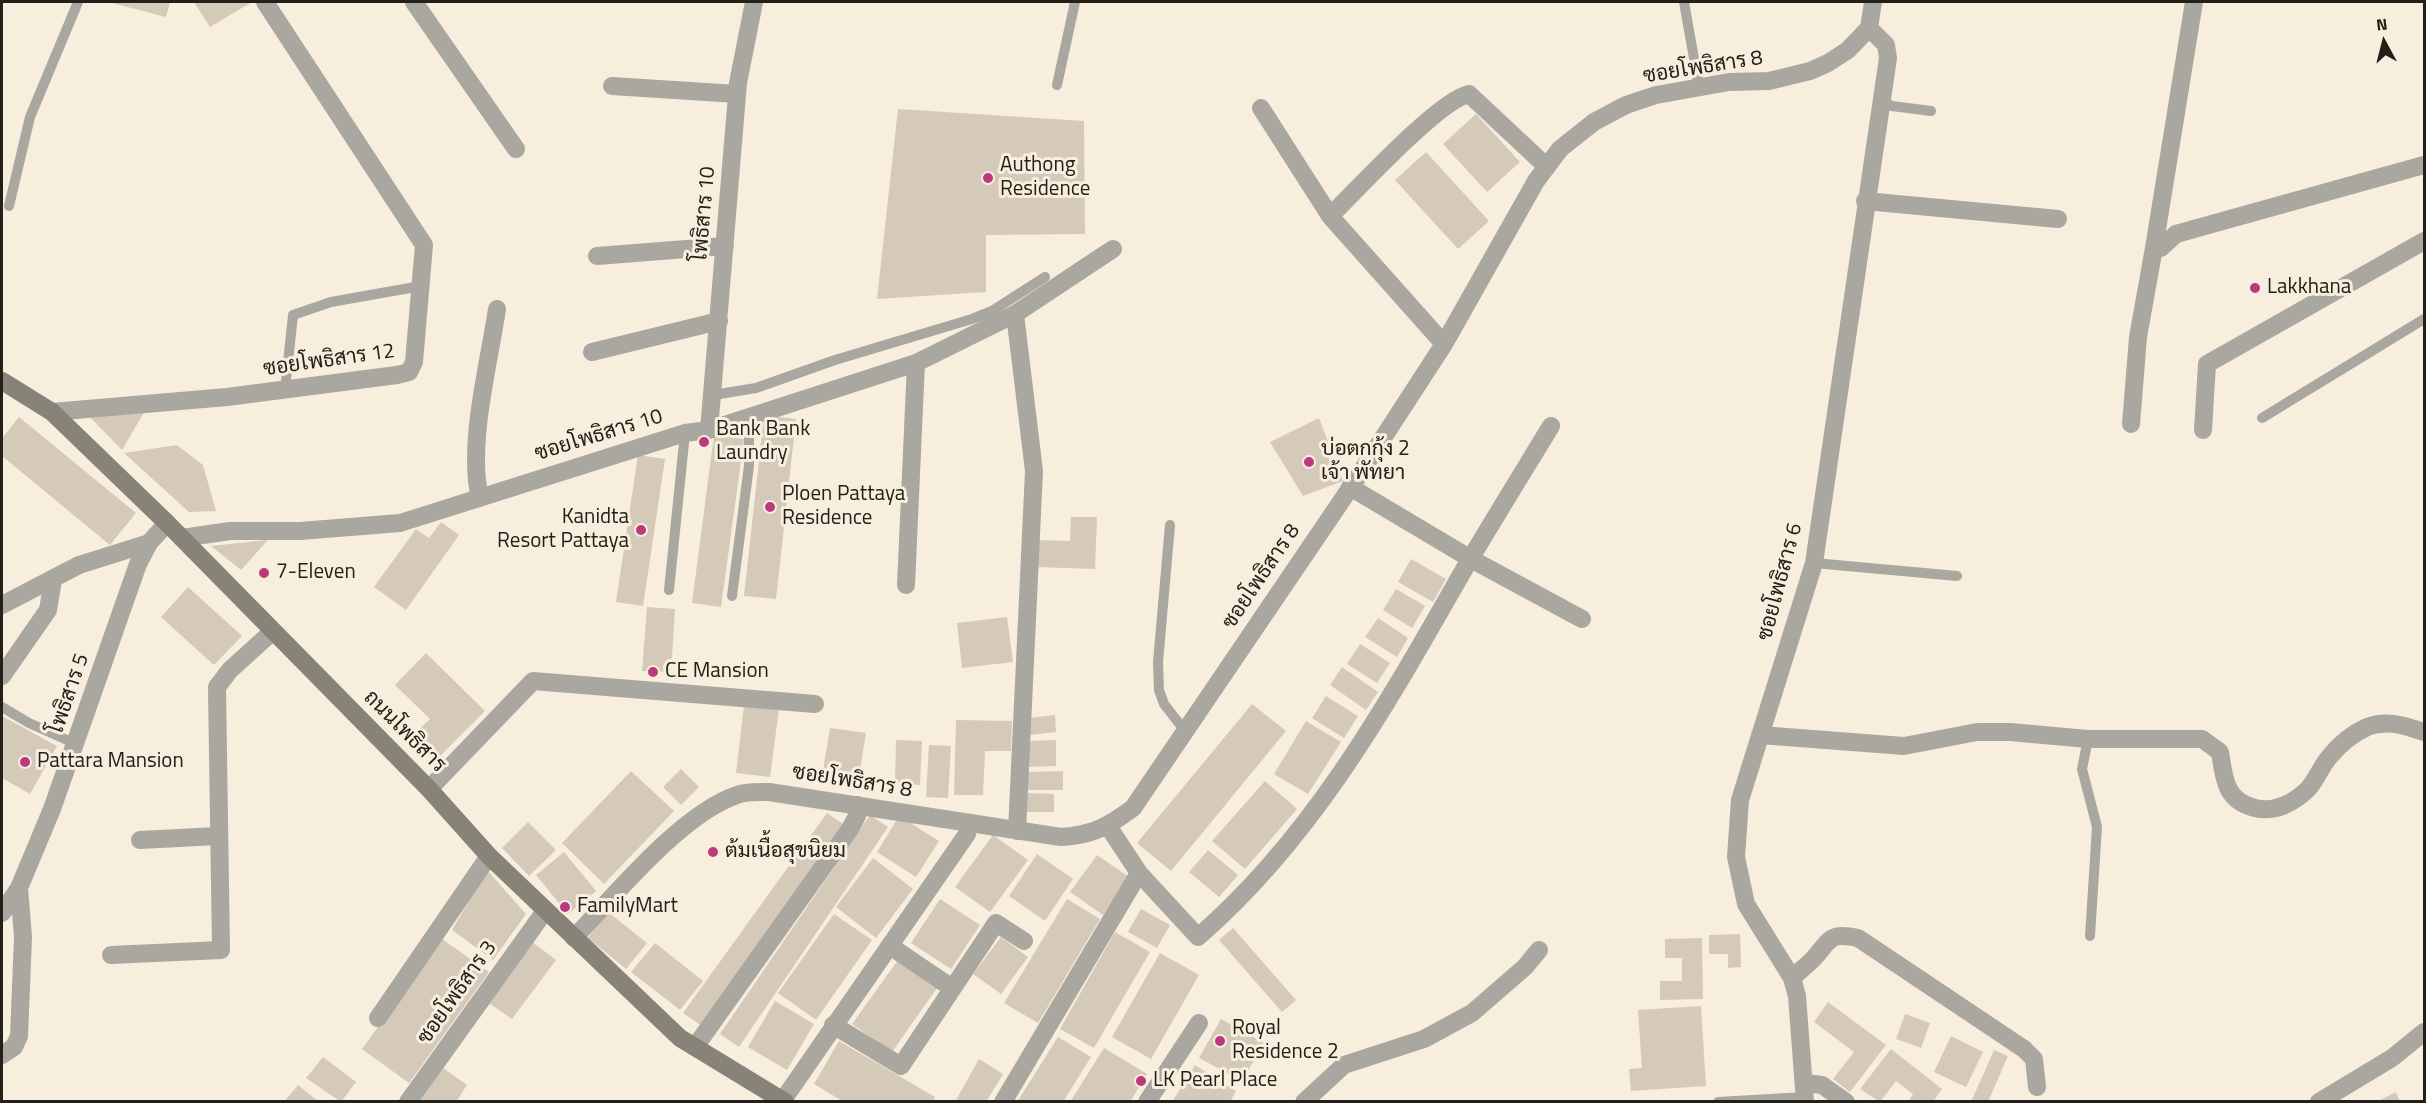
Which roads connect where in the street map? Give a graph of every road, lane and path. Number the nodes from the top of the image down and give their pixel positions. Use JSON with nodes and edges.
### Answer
{"nodes":[{"id":1,"x":78,"y":2,"type":"edge"},
{"id":2,"x":266,"y":2,"type":"edge"},
{"id":3,"x":414,"y":2,"type":"edge"},
{"id":4,"x":754,"y":2,"type":"edge"},
{"id":5,"x":1075,"y":2,"type":"edge"},
{"id":6,"x":1684,"y":2,"type":"edge"},
{"id":7,"x":1873,"y":2,"type":"edge"},
{"id":8,"x":2194,"y":2,"type":"edge"},
{"id":9,"x":1869,"y":28,"type":"junction"},
{"id":10,"x":1057,"y":85,"type":"dead end"},
{"id":11,"x":612,"y":86,"type":"dead end"},
{"id":12,"x":1700,"y":87,"type":"junction"},
{"id":13,"x":737,"y":94,"type":"junction"},
{"id":14,"x":1882,"y":101,"type":"junction"},
{"id":15,"x":1261,"y":108,"type":"dead end"},
{"id":16,"x":1930,"y":111,"type":"dead end"},
{"id":17,"x":516,"y":148,"type":"dead end"},
{"id":18,"x":2424,"y":165,"type":"edge"},
{"id":19,"x":1547,"y":167,"type":"junction"},
{"id":20,"x":1865,"y":201,"type":"junction"},
{"id":21,"x":9,"y":206,"type":"dead end"},
{"id":22,"x":1330,"y":216,"type":"junction"},
{"id":23,"x":2058,"y":219,"type":"dead end"},
{"id":24,"x":2424,"y":241,"type":"edge"},
{"id":25,"x":725,"y":246,"type":"junction"},
{"id":26,"x":2154,"y":248,"type":"junction"},
{"id":27,"x":1113,"y":249,"type":"dead end"},
{"id":28,"x":597,"y":256,"type":"dead end"},
{"id":29,"x":1045,"y":277,"type":"dead end"},
{"id":30,"x":422,"y":286,"type":"junction"},
{"id":31,"x":497,"y":309,"type":"dead end"},
{"id":32,"x":1015,"y":314,"type":"junction"},
{"id":33,"x":2424,"y":319,"type":"edge"},
{"id":34,"x":719,"y":321,"type":"junction"},
{"id":35,"x":1444,"y":344,"type":"junction"},
{"id":36,"x":592,"y":352,"type":"dead end"},
{"id":37,"x":916,"y":363,"type":"junction"},
{"id":38,"x":2,"y":381,"type":"edge"},
{"id":39,"x":285,"y":390,"type":"junction"},
{"id":40,"x":713,"y":395,"type":"junction"},
{"id":41,"x":52,"y":412,"type":"junction"},
{"id":42,"x":749,"y":417,"type":"junction"},
{"id":43,"x":2262,"y":418,"type":"dead end"},
{"id":44,"x":2131,"y":424,"type":"dead end"},
{"id":45,"x":1551,"y":426,"type":"dead end"},
{"id":46,"x":709,"y":430,"type":"junction"},
{"id":47,"x":2203,"y":430,"type":"dead end"},
{"id":48,"x":686,"y":433,"type":"junction"},
{"id":49,"x":1350,"y":487,"type":"junction"},
{"id":50,"x":480,"y":498,"type":"junction"},
{"id":51,"x":167,"y":523,"type":"junction"},
{"id":52,"x":1170,"y":525,"type":"dead end"},
{"id":53,"x":182,"y":538,"type":"junction"},
{"id":54,"x":149,"y":543,"type":"junction"},
{"id":55,"x":1471,"y":559,"type":"junction"},
{"id":56,"x":1814,"y":563,"type":"junction"},
{"id":57,"x":1958,"y":576,"type":"dead end"},
{"id":58,"x":53,"y":580,"type":"junction"},
{"id":59,"x":906,"y":585,"type":"dead end"},
{"id":60,"x":669,"y":590,"type":"dead end"},
{"id":61,"x":732,"y":596,"type":"dead end"},
{"id":62,"x":2,"y":605,"type":"edge"},
{"id":63,"x":1582,"y":619,"type":"dead end"},
{"id":64,"x":272,"y":632,"type":"junction"},
{"id":65,"x":2,"y":676,"type":"edge"},
{"id":66,"x":815,"y":704,"type":"dead end"},
{"id":67,"x":2,"y":707,"type":"edge"},
{"id":68,"x":1185,"y":731,"type":"junction"},
{"id":69,"x":2424,"y":732,"type":"edge"},
{"id":70,"x":1760,"y":735,"type":"junction"},
{"id":71,"x":2088,"y":739,"type":"junction"},
{"id":72,"x":76,"y":744,"type":"junction"},
{"id":73,"x":429,"y":789,"type":"junction"},
{"id":74,"x":858,"y":805,"type":"junction"},
{"id":75,"x":969,"y":824,"type":"junction"},
{"id":76,"x":1107,"y":826,"type":"junction"},
{"id":77,"x":1017,"y":831,"type":"junction"},
{"id":78,"x":217,"y":836,"type":"junction"},
{"id":79,"x":140,"y":840,"type":"dead end"},
{"id":80,"x":489,"y":856,"type":"junction"},
{"id":81,"x":1139,"y":873,"type":"junction"},
{"id":82,"x":20,"y":888,"type":"junction"},
{"id":83,"x":544,"y":911,"type":"junction"},
{"id":84,"x":2,"y":913,"type":"edge"},
{"id":85,"x":2090,"y":936,"type":"dead end"},
{"id":86,"x":574,"y":938,"type":"junction"},
{"id":87,"x":1024,"y":941,"type":"dead end"},
{"id":88,"x":890,"y":946,"type":"junction"},
{"id":89,"x":1539,"y":950,"type":"dead end"},
{"id":90,"x":111,"y":955,"type":"dead end"},
{"id":91,"x":1792,"y":978,"type":"junction"},
{"id":92,"x":952,"y":988,"type":"junction"},
{"id":93,"x":378,"y":1018,"type":"dead end"},
{"id":94,"x":1199,"y":1023,"type":"dead end"},
{"id":95,"x":833,"y":1025,"type":"junction"},
{"id":96,"x":2424,"y":1032,"type":"edge"},
{"id":97,"x":694,"y":1047,"type":"junction"},
{"id":98,"x":2,"y":1055,"type":"edge"},
{"id":99,"x":2037,"y":1087,"type":"dead end"},
{"id":100,"x":1805,"y":1094,"type":"edge"},
{"id":101,"x":408,"y":1101,"type":"edge"},
{"id":102,"x":784,"y":1101,"type":"edge"},
{"id":103,"x":1003,"y":1101,"type":"edge"},
{"id":104,"x":1147,"y":1101,"type":"edge"},
{"id":105,"x":1304,"y":1101,"type":"edge"},
{"id":106,"x":1718,"y":1101,"type":"edge"},
{"id":107,"x":1846,"y":1101,"type":"edge"},
{"id":108,"x":2319,"y":1101,"type":"edge"}],
"edges":[{"from":1,"to":21,"type":"lane"},
{"from":2,"to":30,"type":"street","name":"ซอยโพธิสาร 12"},
{"from":3,"to":17,"type":"street"},
{"from":4,"to":13,"type":"street","name":"โพธิสาร 10"},
{"from":5,"to":10,"type":"lane"},
{"from":6,"to":12,"type":"lane"},
{"from":7,"to":9,"type":"street"},
{"from":8,"to":26,"type":"street"},
{"from":9,"to":12,"type":"street","name":"ซอยโพธิสาร 8"},
{"from":9,"to":14,"type":"street","name":"ซอยโพธิสาร 6"},
{"from":11,"to":13,"type":"street"},
{"from":12,"to":19,"type":"street","name":"ซอยโพธิสาร 8"},
{"from":13,"to":25,"type":"street","name":"โพธิสาร 10"},
{"from":14,"to":16,"type":"lane"},
{"from":14,"to":20,"type":"street","name":"ซอยโพธิสาร 6"},
{"from":15,"to":22,"type":"street"},
{"from":18,"to":26,"type":"street"},
{"from":19,"to":22,"type":"street"},
{"from":19,"to":35,"type":"street","name":"ซอยโพธิสาร 8"},
{"from":20,"to":23,"type":"street"},
{"from":20,"to":56,"type":"street","name":"ซอยโพธิสาร 6"},
{"from":22,"to":35,"type":"street"},
{"from":24,"to":47,"type":"street"},
{"from":25,"to":28,"type":"street"},
{"from":25,"to":34,"type":"street","name":"โพธิสาร 10"},
{"from":26,"to":44,"type":"street"},
{"from":27,"to":32,"type":"street","name":"ซอยโพธิสาร 10"},
{"from":29,"to":40,"type":"lane"},
{"from":30,"to":39,"type":"lane"},
{"from":30,"to":39,"type":"street","name":"ซอยโพธิสาร 12"},
{"from":31,"to":50,"type":"street"},
{"from":32,"to":37,"type":"street","name":"ซอยโพธิสาร 10"},
{"from":32,"to":77,"type":"street"},
{"from":33,"to":43,"type":"lane"},
{"from":34,"to":36,"type":"street"},
{"from":34,"to":40,"type":"street","name":"โพธิสาร 10"},
{"from":35,"to":49,"type":"street","name":"ซอยโพธิสาร 8"},
{"from":37,"to":42,"type":"street","name":"ซอยโพธิสาร 10"},
{"from":37,"to":59,"type":"street"},
{"from":38,"to":41,"type":"street","name":"ถนนโพธิสาร"},
{"from":39,"to":41,"type":"street","name":"ซอยโพธิสาร 12"},
{"from":40,"to":46,"type":"street","name":"โพธิสาร 10"},
{"from":41,"to":51,"type":"street","name":"ถนนโพธิสาร"},
{"from":42,"to":46,"type":"street","name":"ซอยโพธิสาร 10"},
{"from":42,"to":61,"type":"lane"},
{"from":45,"to":55,"type":"street"},
{"from":46,"to":48,"type":"street","name":"ซอยโพธิสาร 10"},
{"from":48,"to":50,"type":"street","name":"ซอยโพธิสาร 10"},
{"from":48,"to":60,"type":"lane"},
{"from":49,"to":55,"type":"street"},
{"from":49,"to":68,"type":"street","name":"ซอยโพธิสาร 8"},
{"from":50,"to":53,"type":"street","name":"ซอยโพธิสาร 10"},
{"from":51,"to":53,"type":"street","name":"ถนนโพธิสาร"},
{"from":51,"to":54,"type":"street","name":"โพธิสาร 5"},
{"from":52,"to":68,"type":"lane"},
{"from":53,"to":64,"type":"street","name":"ถนนโพธิสาร"},
{"from":54,"to":58,"type":"street"},
{"from":54,"to":72,"type":"street","name":"โพธิสาร 5"},
{"from":55,"to":63,"type":"street"},
{"from":55,"to":81,"type":"street"},
{"from":56,"to":57,"type":"lane"},
{"from":56,"to":70,"type":"street","name":"ซอยโพธิสาร 6"},
{"from":58,"to":62,"type":"street"},
{"from":58,"to":65,"type":"street"},
{"from":64,"to":73,"type":"street","name":"ถนนโพธิสาร"},
{"from":64,"to":78,"type":"street"},
{"from":66,"to":73,"type":"street"},
{"from":67,"to":72,"type":"lane"},
{"from":68,"to":76,"type":"street","name":"ซอยโพธิสาร 8"},
{"from":69,"to":71,"type":"street"},
{"from":70,"to":71,"type":"street"},
{"from":70,"to":91,"type":"street","name":"ซอยโพธิสาร 6"},
{"from":71,"to":85,"type":"lane"},
{"from":72,"to":82,"type":"street","name":"โพธิสาร 5"},
{"from":73,"to":80,"type":"street","name":"ถนนโพธิสาร"},
{"from":74,"to":75,"type":"street","name":"ซอยโพธิสาร 8"},
{"from":74,"to":86,"type":"street","name":"ซอยโพธิสาร 8"},
{"from":74,"to":97,"type":"street"},
{"from":75,"to":77,"type":"street","name":"ซอยโพธิสาร 8"},
{"from":75,"to":88,"type":"street"},
{"from":76,"to":77,"type":"street","name":"ซอยโพธิสาร 8"},
{"from":76,"to":81,"type":"street"},
{"from":78,"to":79,"type":"street"},
{"from":78,"to":90,"type":"street"},
{"from":80,"to":83,"type":"street","name":"ถนนโพธิสาร"},
{"from":80,"to":93,"type":"street"},
{"from":81,"to":103,"type":"street"},
{"from":82,"to":84,"type":"street","name":"โพธิสาร 5"},
{"from":82,"to":98,"type":"street"},
{"from":83,"to":86,"type":"street","name":"ถนนโพธิสาร"},
{"from":83,"to":101,"type":"street","name":"ซอยโพธิสาร 3"},
{"from":86,"to":97,"type":"street","name":"ถนนโพธิสาร"},
{"from":87,"to":92,"type":"street"},
{"from":88,"to":92,"type":"street"},
{"from":88,"to":95,"type":"street"},
{"from":89,"to":105,"type":"street"},
{"from":91,"to":99,"type":"street"},
{"from":91,"to":100,"type":"street","name":"ซอยโพธิสาร 6"},
{"from":92,"to":95,"type":"street"},
{"from":94,"to":104,"type":"street"},
{"from":95,"to":102,"type":"street"},
{"from":96,"to":108,"type":"street"},
{"from":97,"to":102,"type":"street","name":"ถนนโพธิสาร"},
{"from":100,"to":106,"type":"lane"},
{"from":100,"to":107,"type":"street"}]}
